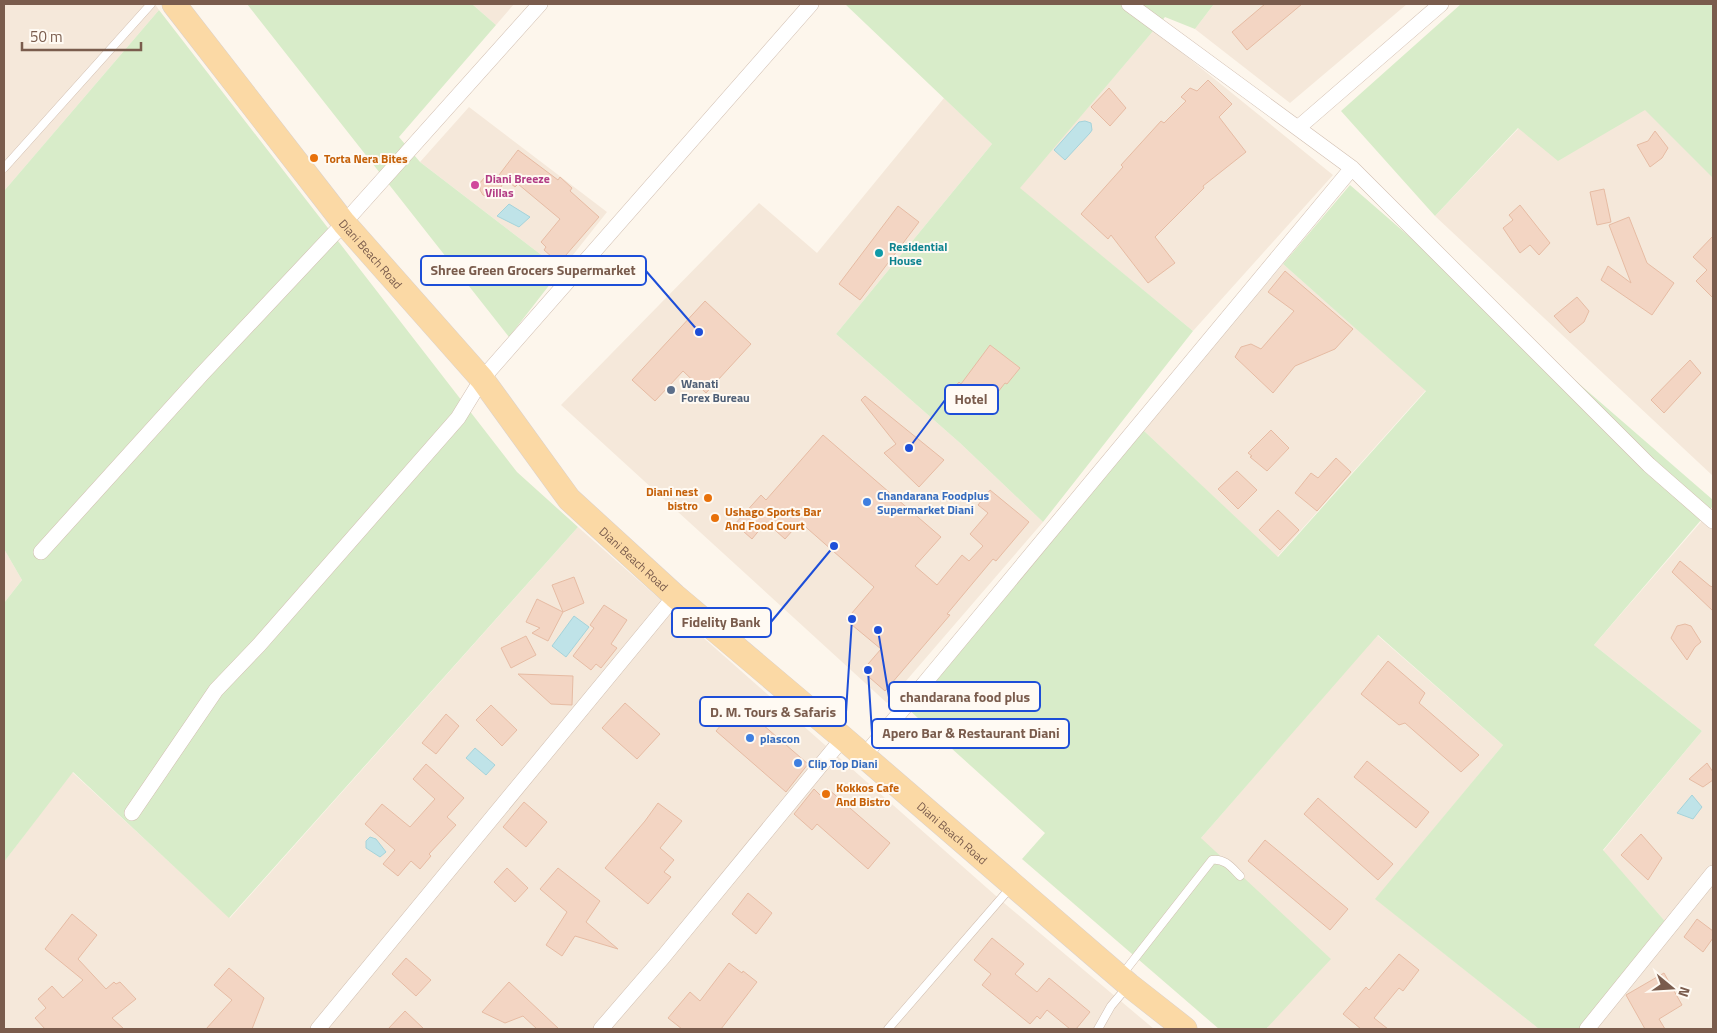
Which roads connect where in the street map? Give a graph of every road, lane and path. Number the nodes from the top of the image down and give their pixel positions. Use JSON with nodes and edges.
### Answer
{"nodes":[{"id":1,"x":151,"y":4,"type":"edge"},
{"id":2,"x":174,"y":4,"type":"edge"},
{"id":3,"x":540,"y":4,"type":"edge"},
{"id":4,"x":811,"y":4,"type":"edge"},
{"id":5,"x":1129,"y":4,"type":"edge"},
{"id":6,"x":1441,"y":4,"type":"edge"},
{"id":7,"x":1299,"y":127,"type":"junction"},
{"id":8,"x":4,"y":168,"type":"edge"},
{"id":9,"x":1352,"y":168,"type":"junction"},
{"id":10,"x":344,"y":223,"type":"junction"},
{"id":11,"x":482,"y":379,"type":"junction"},
{"id":12,"x":1713,"y":520,"type":"edge"},
{"id":13,"x":41,"y":552,"type":"dead end"},
{"id":14,"x":676,"y":596,"type":"junction"},
{"id":15,"x":843,"y":738,"type":"junction"},
{"id":16,"x":864,"y":756,"type":"junction"},
{"id":17,"x":132,"y":813,"type":"dead end"},
{"id":18,"x":1713,"y":873,"type":"edge"},
{"id":19,"x":1240,"y":876,"type":"dead end"},
{"id":20,"x":1013,"y":885,"type":"junction"},
{"id":21,"x":1124,"y":981,"type":"junction"},
{"id":22,"x":318,"y":1029,"type":"edge"},
{"id":23,"x":601,"y":1029,"type":"edge"},
{"id":24,"x":888,"y":1029,"type":"edge"},
{"id":25,"x":1098,"y":1029,"type":"edge"},
{"id":26,"x":1185,"y":1029,"type":"edge"},
{"id":27,"x":1587,"y":1029,"type":"edge"}],
"edges":[{"from":1,"to":8,"type":"lane"},
{"from":2,"to":10,"type":"main road","name":"Diani Beach Road"},
{"from":3,"to":10,"type":"street"},
{"from":4,"to":11,"type":"street"},
{"from":5,"to":7,"type":"street"},
{"from":6,"to":7,"type":"street"},
{"from":7,"to":9,"type":"street"},
{"from":9,"to":12,"type":"street"},
{"from":9,"to":16,"type":"street"},
{"from":10,"to":11,"type":"main road","name":"Diani Beach Road"},
{"from":10,"to":13,"type":"street"},
{"from":11,"to":14,"type":"main road","name":"Diani Beach Road"},
{"from":11,"to":17,"type":"street"},
{"from":14,"to":15,"type":"main road","name":"Diani Beach Road"},
{"from":14,"to":22,"type":"street"},
{"from":15,"to":16,"type":"main road","name":"Diani Beach Road"},
{"from":15,"to":23,"type":"street"},
{"from":16,"to":20,"type":"main road","name":"Diani Beach Road"},
{"from":18,"to":27,"type":"street"},
{"from":19,"to":21,"type":"lane"},
{"from":20,"to":21,"type":"main road","name":"Diani Beach Road"},
{"from":20,"to":24,"type":"lane"},
{"from":21,"to":25,"type":"lane"},
{"from":21,"to":26,"type":"main road","name":"Diani Beach Road"}]}
